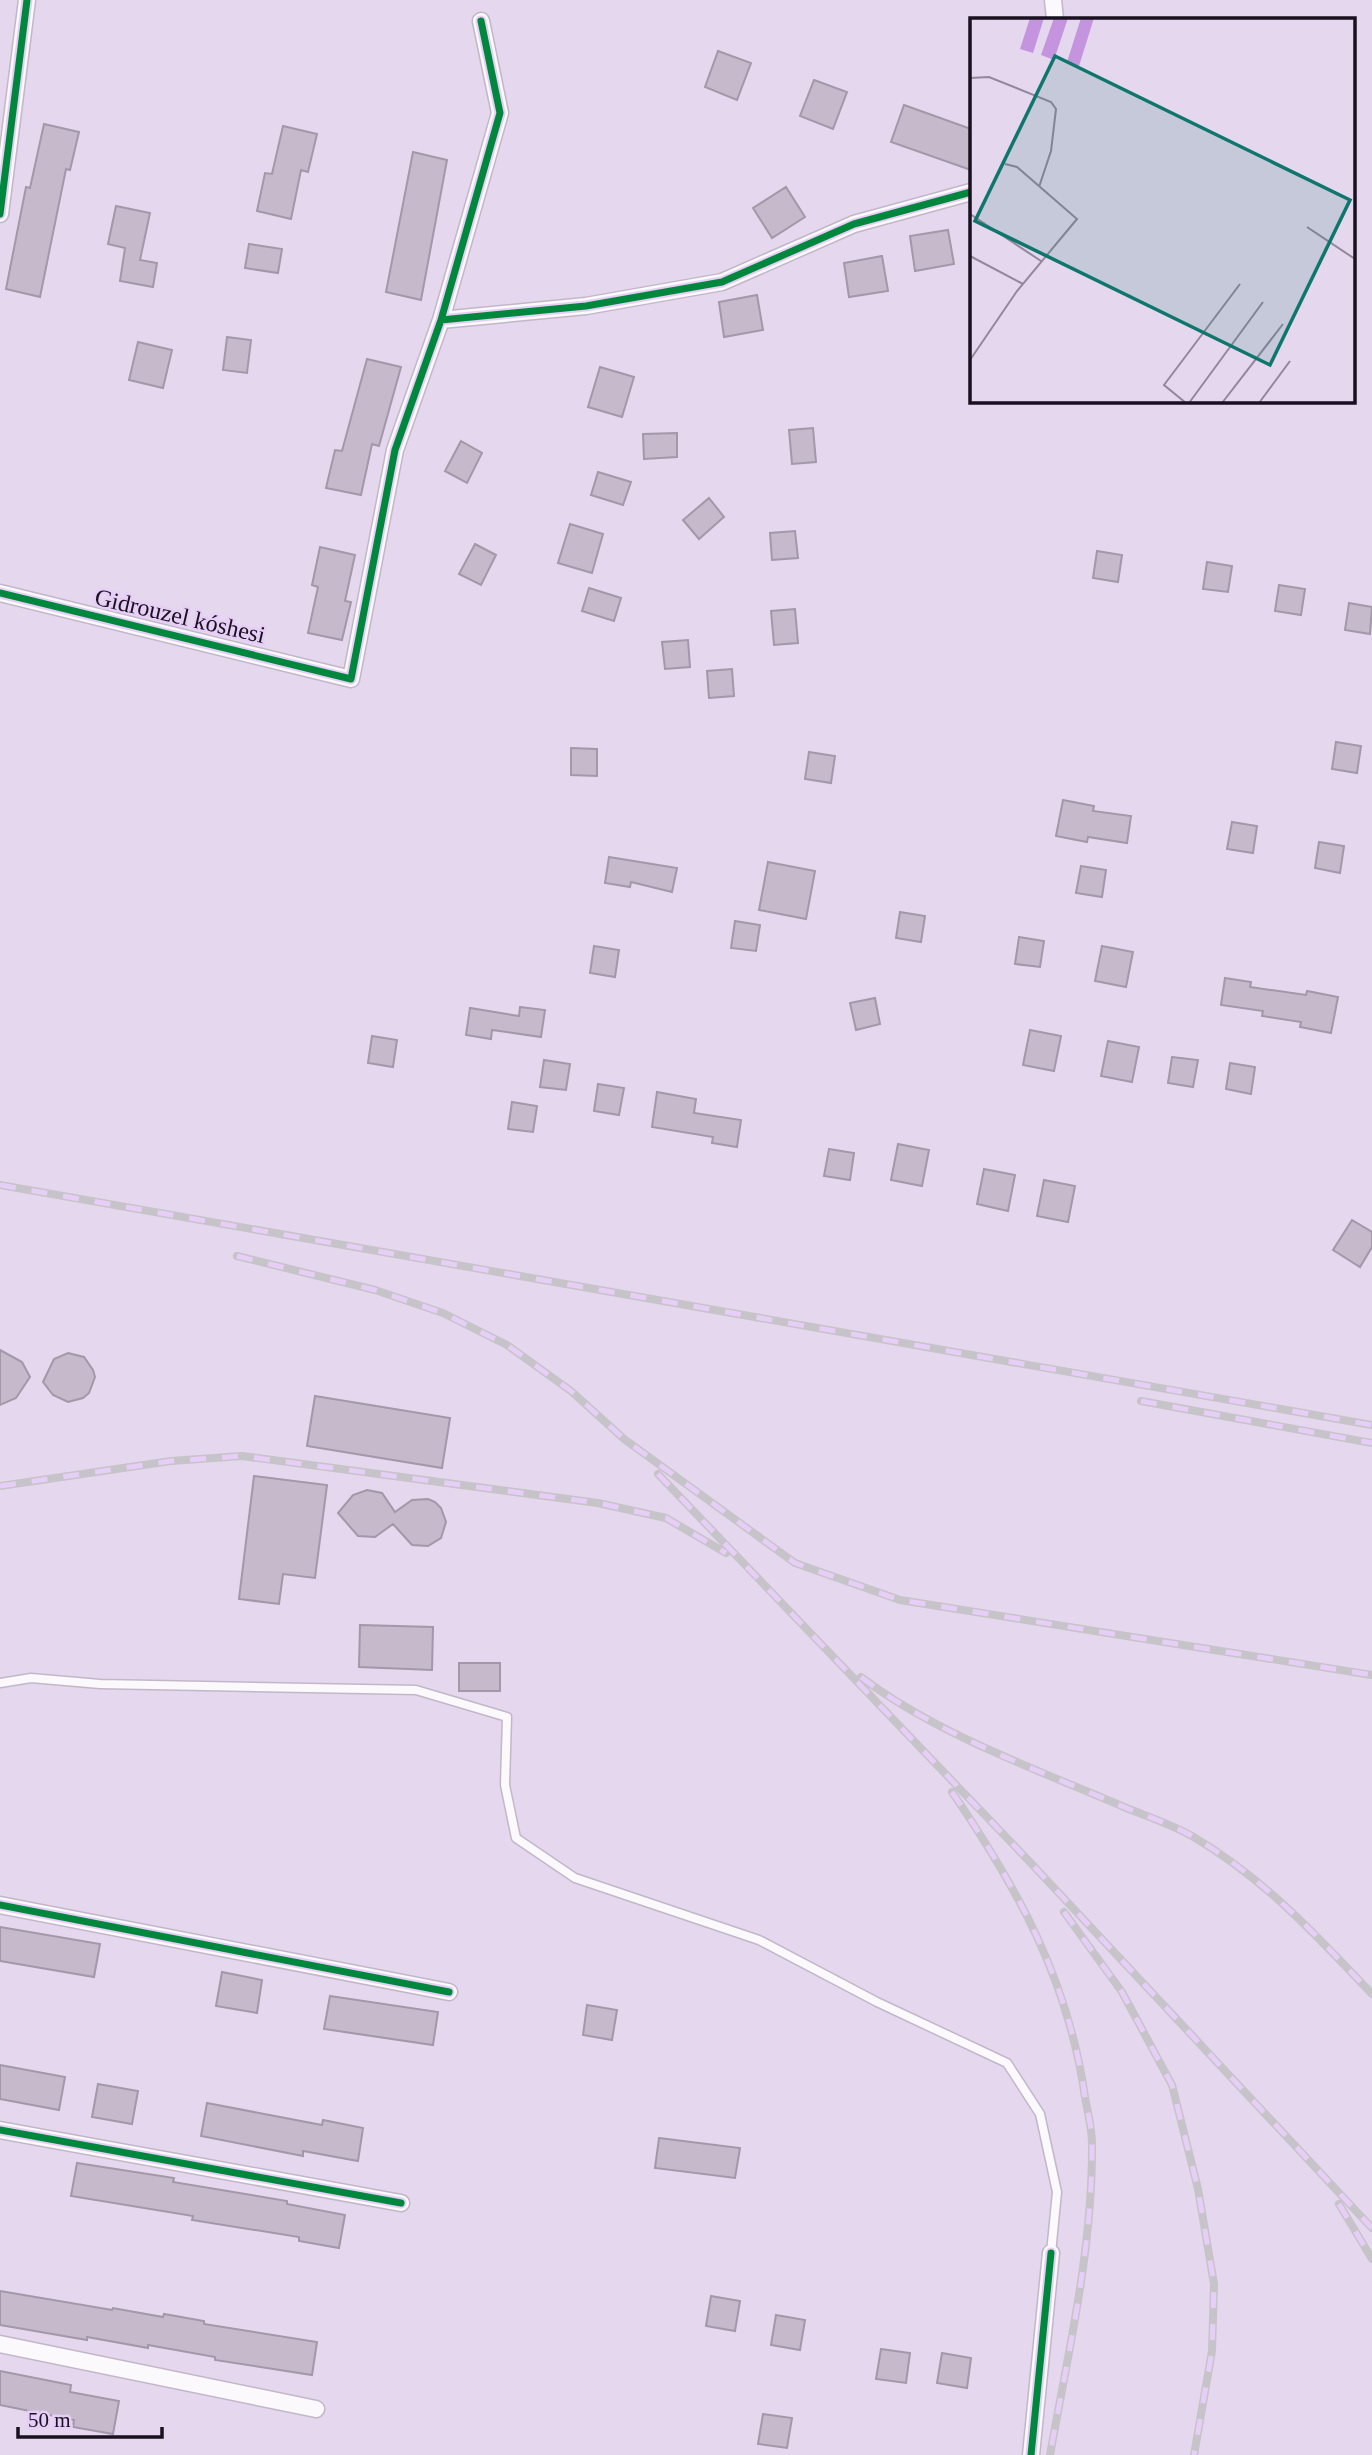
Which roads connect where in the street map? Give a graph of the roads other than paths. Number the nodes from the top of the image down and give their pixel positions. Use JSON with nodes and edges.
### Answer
{"nodes":[{"id":1,"x":27,"y":0,"type":"edge"},
{"id":2,"x":1053,"y":0,"type":"edge"},
{"id":3,"x":1055,"y":18,"type":"edge"},
{"id":4,"x":481,"y":21,"type":"dead end"},
{"id":5,"x":970,"y":192,"type":"edge"},
{"id":6,"x":0,"y":214,"type":"edge"},
{"id":7,"x":441,"y":320,"type":"junction"},
{"id":8,"x":0,"y":593,"type":"edge"},
{"id":9,"x":0,"y":1683,"type":"edge"},
{"id":10,"x":0,"y":1905,"type":"edge"},
{"id":11,"x":449,"y":1992,"type":"dead end"},
{"id":12,"x":0,"y":2130,"type":"edge"},
{"id":13,"x":401,"y":2203,"type":"dead end"},
{"id":14,"x":1051,"y":2253,"type":"joint"},
{"id":15,"x":0,"y":2344,"type":"edge"},
{"id":16,"x":316,"y":2409,"type":"dead end"},
{"id":17,"x":1031,"y":2455,"type":"edge"}],
"edges":[{"from":1,"to":6,"type":"street"},
{"from":2,"to":3,"type":"street"},
{"from":4,"to":7,"type":"street"},
{"from":5,"to":7,"type":"street"},
{"from":7,"to":8,"type":"street","name":"Gidrouzel kóshesi"},
{"from":9,"to":14,"type":"lane"},
{"from":10,"to":11,"type":"street"},
{"from":12,"to":13,"type":"street"},
{"from":14,"to":17,"type":"street"},
{"from":15,"to":16,"type":"street"}]}
